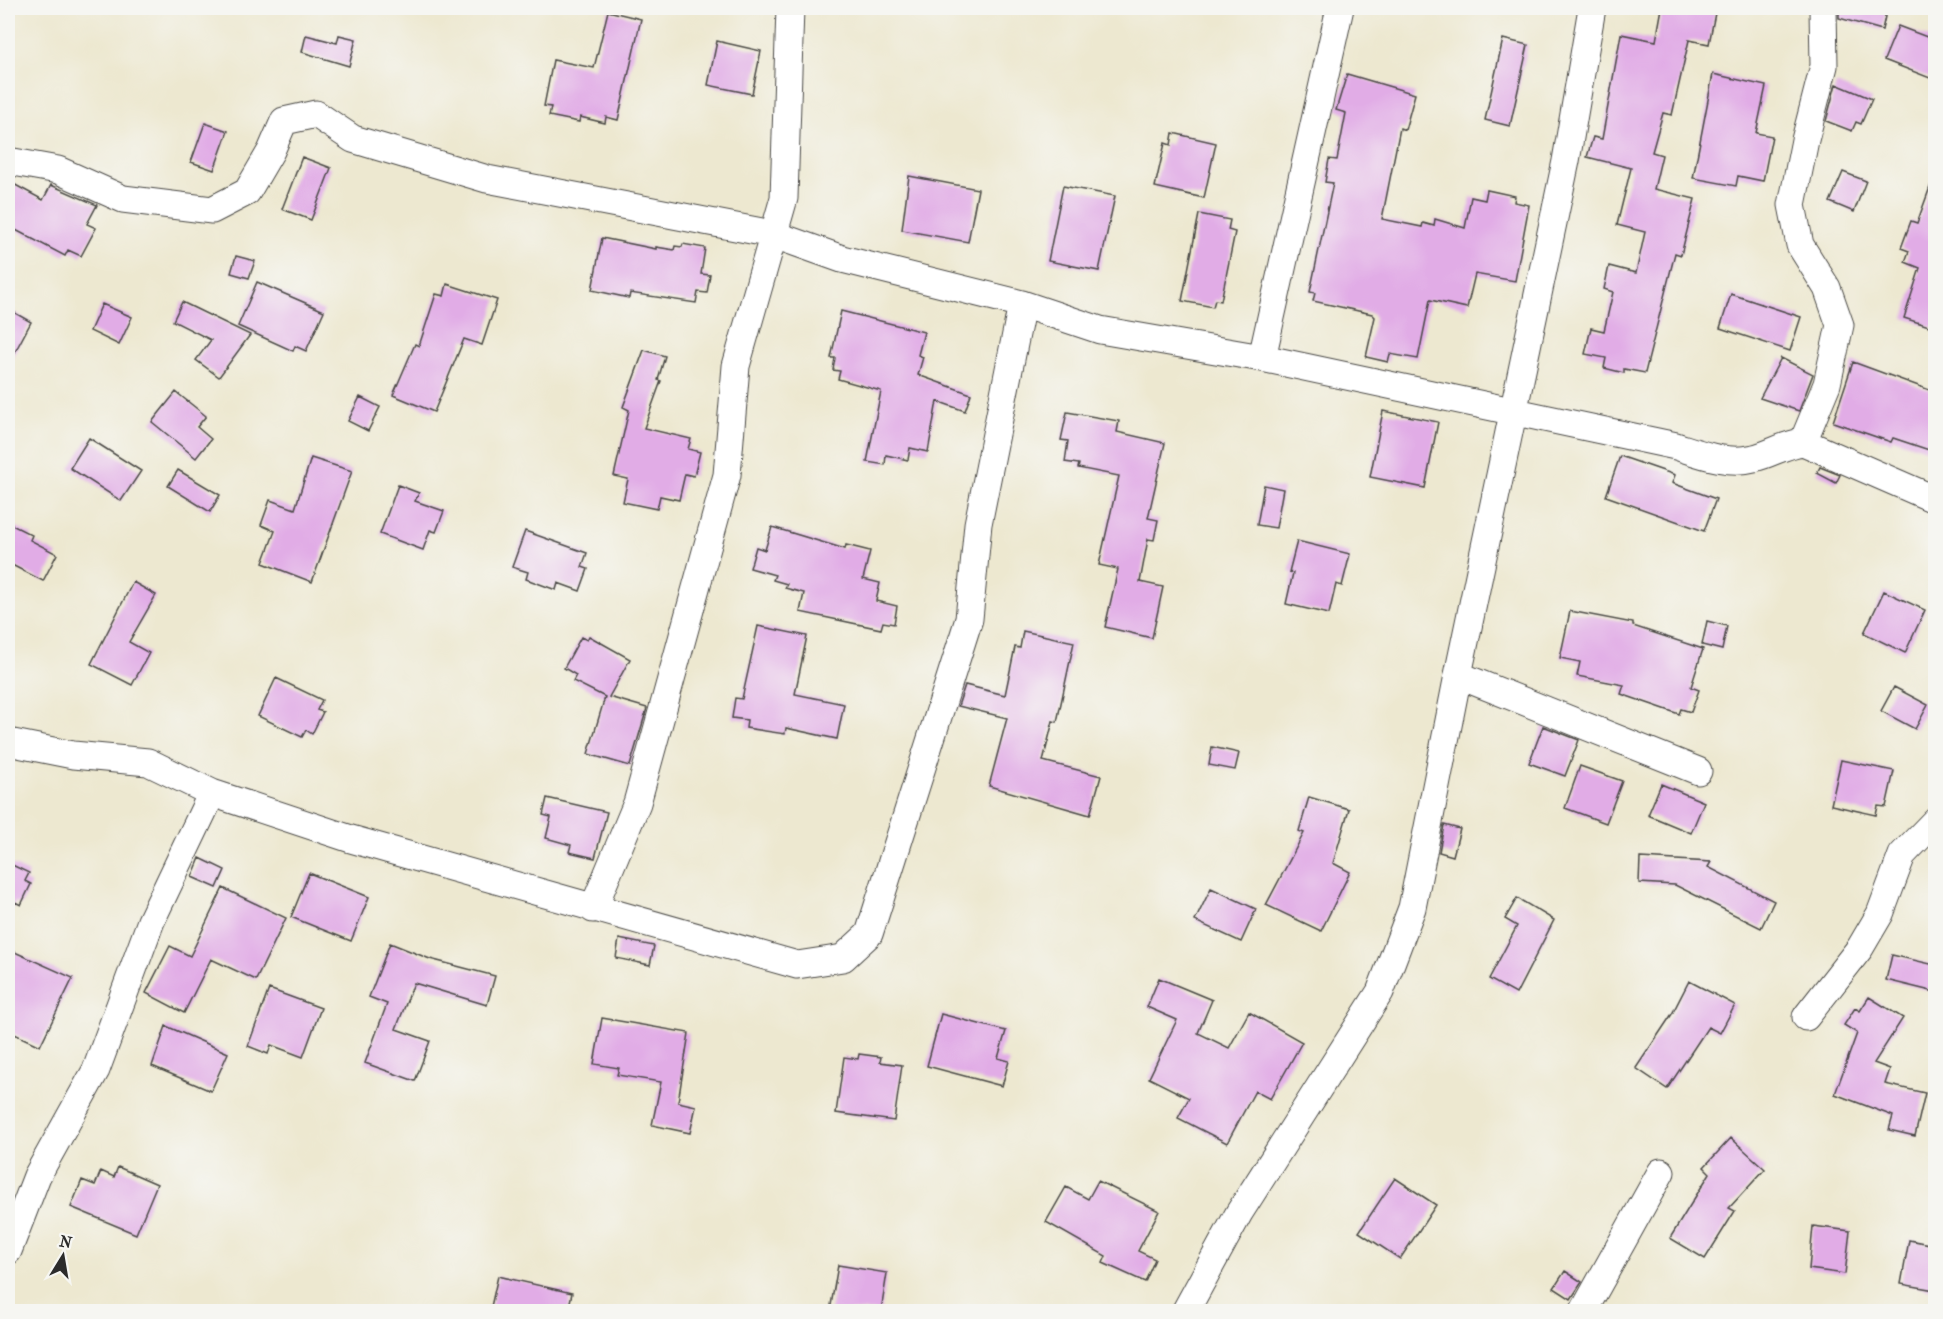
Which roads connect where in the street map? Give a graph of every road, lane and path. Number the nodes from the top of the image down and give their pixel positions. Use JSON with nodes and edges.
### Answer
{"nodes":[{"id":1,"x":790,"y":8,"type":"edge"},
{"id":2,"x":1340,"y":8,"type":"edge"},
{"id":3,"x":1592,"y":8,"type":"edge"},
{"id":4,"x":1823,"y":8,"type":"edge"},
{"id":5,"x":8,"y":161,"type":"edge"},
{"id":6,"x":772,"y":234,"type":"junction"},
{"id":7,"x":1022,"y":304,"type":"junction"},
{"id":8,"x":1262,"y":358,"type":"junction"},
{"id":9,"x":1515,"y":412,"type":"junction"},
{"id":10,"x":1803,"y":442,"type":"junction"},
{"id":11,"x":1935,"y":500,"type":"edge"},
{"id":12,"x":1458,"y":675,"type":"junction"},
{"id":13,"x":8,"y":742,"type":"edge"},
{"id":14,"x":1698,"y":771,"type":"dead end"},
{"id":15,"x":212,"y":793,"type":"junction"},
{"id":16,"x":1935,"y":820,"type":"edge"},
{"id":17,"x":593,"y":909,"type":"junction"},
{"id":18,"x":1806,"y":1017,"type":"dead end"},
{"id":19,"x":1661,"y":1172,"type":"dead end"},
{"id":20,"x":8,"y":1251,"type":"edge"},
{"id":21,"x":1185,"y":1311,"type":"edge"},
{"id":22,"x":1583,"y":1311,"type":"edge"}],
"edges":[{"from":1,"to":6,"type":"street"},
{"from":2,"to":8,"type":"street"},
{"from":3,"to":9,"type":"street"},
{"from":4,"to":10,"type":"street"},
{"from":5,"to":6,"type":"street"},
{"from":6,"to":7,"type":"street"},
{"from":6,"to":17,"type":"street"},
{"from":7,"to":8,"type":"street"},
{"from":7,"to":17,"type":"street"},
{"from":8,"to":9,"type":"street"},
{"from":9,"to":10,"type":"street"},
{"from":9,"to":12,"type":"street"},
{"from":10,"to":11,"type":"street"},
{"from":12,"to":14,"type":"street"},
{"from":12,"to":21,"type":"street"},
{"from":13,"to":15,"type":"street"},
{"from":15,"to":17,"type":"street"},
{"from":15,"to":20,"type":"street"},
{"from":16,"to":18,"type":"street"},
{"from":19,"to":22,"type":"street"}]}
